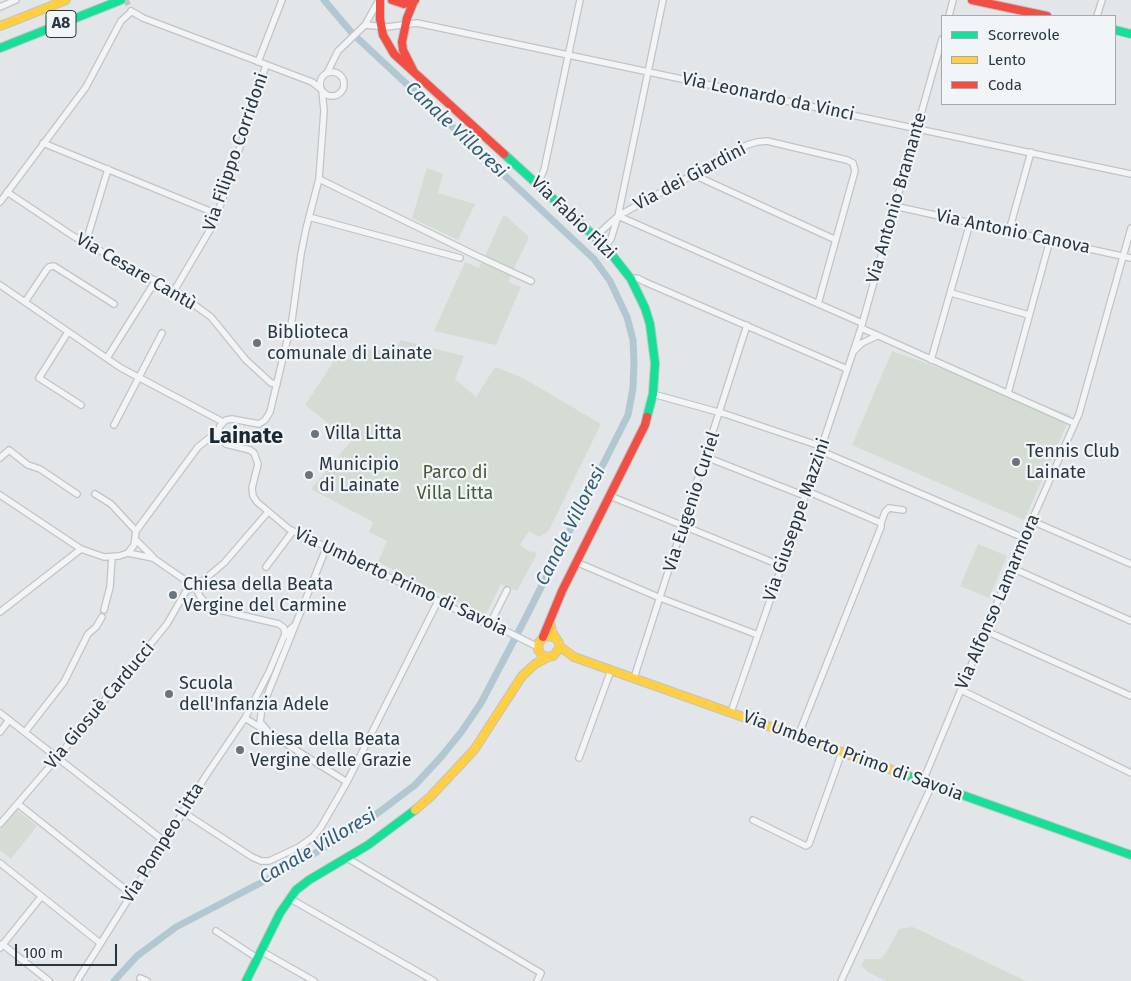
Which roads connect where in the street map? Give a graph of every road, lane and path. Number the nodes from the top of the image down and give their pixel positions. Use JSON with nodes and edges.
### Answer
{"nodes":[{"id":1,"x":16,"y":0,"type":"edge"},
{"id":2,"x":66,"y":0,"type":"edge"},
{"id":3,"x":121,"y":0,"type":"edge"},
{"id":4,"x":282,"y":0,"type":"edge"},
{"id":5,"x":380,"y":0,"type":"edge"},
{"id":6,"x":392,"y":0,"type":"edge"},
{"id":7,"x":417,"y":0,"type":"edge"},
{"id":8,"x":580,"y":0,"type":"edge"},
{"id":9,"x":663,"y":0,"type":"edge"},
{"id":10,"x":953,"y":0,"type":"edge"},
{"id":11,"x":972,"y":0,"type":"edge"},
{"id":12,"x":1102,"y":0,"type":"edge"},
{"id":13,"x":0,"y":7,"type":"edge"},
{"id":14,"x":949,"y":15,"type":"edge"},
{"id":15,"x":1042,"y":15,"type":"edge"},
{"id":16,"x":1097,"y":15,"type":"edge"},
{"id":17,"x":406,"y":24,"type":"junction"},
{"id":18,"x":365,"y":25,"type":"junction"},
{"id":19,"x":0,"y":26,"type":"edge"},
{"id":20,"x":381,"y":27,"type":"junction"},
{"id":21,"x":1116,"y":30,"type":"edge"},
{"id":22,"x":1131,"y":34,"type":"edge"},
{"id":23,"x":941,"y":43,"type":"edge"},
{"id":24,"x":0,"y":48,"type":"edge"},
{"id":25,"x":335,"y":54,"type":"junction"},
{"id":26,"x":568,"y":54,"type":"junction"},
{"id":27,"x":258,"y":62,"type":"junction"},
{"id":28,"x":266,"y":65,"type":"junction"},
{"id":29,"x":647,"y":71,"type":"junction"},
{"id":30,"x":327,"y":73,"type":"junction"},
{"id":31,"x":337,"y":73,"type":"junction"},
{"id":32,"x":415,"y":74,"type":"junction"},
{"id":33,"x":322,"y":90,"type":"junction"},
{"id":34,"x":335,"y":96,"type":"junction"},
{"id":35,"x":324,"y":111,"type":"junction"},
{"id":36,"x":917,"y":129,"type":"junction"},
{"id":37,"x":43,"y":143,"type":"junction"},
{"id":38,"x":1031,"y":152,"type":"junction"},
{"id":39,"x":108,"y":169,"type":"junction"},
{"id":40,"x":1131,"y":174,"type":"edge"},
{"id":41,"x":694,"y":175,"type":"junction"},
{"id":42,"x":319,"y":178,"type":"junction"},
{"id":43,"x":536,"y":182,"type":"junction"},
{"id":44,"x":7,"y":192,"type":"junction"},
{"id":45,"x":0,"y":202,"type":"edge"},
{"id":46,"x":894,"y":206,"type":"junction"},
{"id":47,"x":217,"y":214,"type":"junction"},
{"id":48,"x":618,"y":216,"type":"junction"},
{"id":49,"x":309,"y":217,"type":"junction"},
{"id":50,"x":970,"y":223,"type":"junction"},
{"id":51,"x":1131,"y":228,"type":"edge"},
{"id":52,"x":1009,"y":231,"type":"junction"},
{"id":53,"x":596,"y":236,"type":"junction"},
{"id":54,"x":836,"y":240,"type":"junction"},
{"id":55,"x":1050,"y":240,"type":"junction"},
{"id":56,"x":86,"y":242,"type":"junction"},
{"id":57,"x":605,"y":246,"type":"junction"},
{"id":58,"x":1123,"y":256,"type":"junction"},
{"id":59,"x":460,"y":258,"type":"dead end"},
{"id":60,"x":1131,"y":258,"type":"edge"},
{"id":61,"x":630,"y":279,"type":"junction"},
{"id":62,"x":156,"y":280,"type":"junction"},
{"id":63,"x":532,"y":281,"type":"dead end"},
{"id":64,"x":0,"y":285,"type":"edge"},
{"id":65,"x":174,"y":291,"type":"junction"},
{"id":66,"x":951,"y":293,"type":"junction"},
{"id":67,"x":25,"y":302,"type":"junction"},
{"id":68,"x":114,"y":304,"type":"dead end"},
{"id":69,"x":818,"y":304,"type":"junction"},
{"id":70,"x":1029,"y":315,"type":"junction"},
{"id":71,"x":748,"y":325,"type":"junction"},
{"id":72,"x":861,"y":326,"type":"junction"},
{"id":73,"x":68,"y":332,"type":"junction"},
{"id":74,"x":162,"y":333,"type":"dead end"},
{"id":75,"x":877,"y":336,"type":"junction"},
{"id":76,"x":853,"y":352,"type":"junction"},
{"id":77,"x":106,"y":358,"type":"junction"},
{"id":78,"x":931,"y":360,"type":"junction"},
{"id":79,"x":847,"y":369,"type":"junction"},
{"id":80,"x":139,"y":377,"type":"junction"},
{"id":81,"x":277,"y":384,"type":"junction"},
{"id":82,"x":1008,"y":393,"type":"junction"},
{"id":83,"x":652,"y":394,"type":"junction"},
{"id":84,"x":81,"y":405,"type":"dead end"},
{"id":85,"x":720,"y":413,"type":"junction"},
{"id":86,"x":1074,"y":423,"type":"junction"},
{"id":87,"x":114,"y":425,"type":"dead end"},
{"id":88,"x":220,"y":426,"type":"junction"},
{"id":89,"x":822,"y":449,"type":"junction"},
{"id":90,"x":706,"y":457,"type":"junction"},
{"id":91,"x":0,"y":458,"type":"edge"},
{"id":92,"x":806,"y":493,"type":"junction"},
{"id":93,"x":77,"y":494,"type":"dead end"},
{"id":94,"x":95,"y":494,"type":"dead end"},
{"id":95,"x":0,"y":495,"type":"edge"},
{"id":96,"x":610,"y":496,"type":"junction"},
{"id":97,"x":903,"y":510,"type":"dead end"},
{"id":98,"x":268,"y":512,"type":"junction"},
{"id":99,"x":1032,"y":521,"type":"junction"},
{"id":100,"x":881,"y":523,"type":"junction"},
{"id":101,"x":684,"y":526,"type":"junction"},
{"id":102,"x":136,"y":531,"type":"junction"},
{"id":103,"x":293,"y":531,"type":"junction"},
{"id":104,"x":1024,"y":538,"type":"junction"},
{"id":105,"x":135,"y":539,"type":"junction"},
{"id":106,"x":327,"y":546,"type":"junction"},
{"id":107,"x":81,"y":549,"type":"junction"},
{"id":108,"x":128,"y":553,"type":"junction"},
{"id":109,"x":112,"y":557,"type":"junction"},
{"id":110,"x":153,"y":558,"type":"junction"},
{"id":111,"x":576,"y":562,"type":"junction"},
{"id":112,"x":1131,"y":564,"type":"edge"},
{"id":113,"x":782,"y":566,"type":"junction"},
{"id":114,"x":266,"y":567,"type":"dead end"},
{"id":115,"x":1012,"y":568,"type":"junction"},
{"id":116,"x":195,"y":587,"type":"junction"},
{"id":117,"x":507,"y":590,"type":"dead end"},
{"id":118,"x":661,"y":598,"type":"junction"},
{"id":119,"x":438,"y":601,"type":"junction"},
{"id":120,"x":104,"y":610,"type":"dead end"},
{"id":121,"x":0,"y":612,"type":"edge"},
{"id":122,"x":102,"y":617,"type":"dead end"},
{"id":123,"x":1131,"y":621,"type":"edge"},
{"id":124,"x":550,"y":622,"type":"junction"},
{"id":125,"x":490,"y":624,"type":"junction"},
{"id":126,"x":986,"y":631,"type":"junction"},
{"id":127,"x":758,"y":635,"type":"junction"},
{"id":128,"x":287,"y":636,"type":"junction"},
{"id":129,"x":543,"y":637,"type":"junction"},
{"id":130,"x":554,"y":637,"type":"junction"},
{"id":131,"x":559,"y":646,"type":"junction"},
{"id":132,"x":536,"y":648,"type":"junction"},
{"id":133,"x":551,"y":656,"type":"junction"},
{"id":134,"x":574,"y":657,"type":"junction"},
{"id":135,"x":535,"y":664,"type":"junction"},
{"id":136,"x":611,"y":670,"type":"junction"},
{"id":137,"x":634,"y":678,"type":"junction"},
{"id":138,"x":961,"y":690,"type":"junction"},
{"id":139,"x":1131,"y":696,"type":"edge"},
{"id":140,"x":251,"y":706,"type":"junction"},
{"id":141,"x":261,"y":712,"type":"junction"},
{"id":142,"x":731,"y":712,"type":"junction"},
{"id":143,"x":0,"y":713,"type":"edge"},
{"id":144,"x":245,"y":718,"type":"junction"},
{"id":145,"x":9,"y":720,"type":"junction"},
{"id":146,"x":267,"y":730,"type":"junction"},
{"id":147,"x":0,"y":732,"type":"edge"},
{"id":148,"x":25,"y":732,"type":"junction"},
{"id":149,"x":798,"y":736,"type":"junction"},
{"id":150,"x":842,"y":752,"type":"junction"},
{"id":151,"x":58,"y":758,"type":"junction"},
{"id":152,"x":579,"y":758,"type":"dead end"},
{"id":153,"x":1131,"y":773,"type":"edge"},
{"id":154,"x":922,"y":781,"type":"junction"},
{"id":155,"x":347,"y":782,"type":"junction"},
{"id":156,"x":932,"y":785,"type":"junction"},
{"id":157,"x":18,"y":804,"type":"junction"},
{"id":158,"x":183,"y":812,"type":"junction"},
{"id":159,"x":753,"y":820,"type":"dead end"},
{"id":160,"x":0,"y":824,"type":"edge"},
{"id":161,"x":164,"y":841,"type":"junction"},
{"id":162,"x":1131,"y":855,"type":"edge"},
{"id":163,"x":347,"y":858,"type":"junction"},
{"id":164,"x":0,"y":863,"type":"edge"},
{"id":165,"x":131,"y":894,"type":"junction"},
{"id":166,"x":41,"y":897,"type":"junction"},
{"id":167,"x":289,"y":898,"type":"junction"},
{"id":168,"x":216,"y":932,"type":"dead end"},
{"id":169,"x":100,"y":943,"type":"junction"},
{"id":170,"x":1,"y":945,"type":"edge"},
{"id":171,"x":259,"y":955,"type":"junction"},
{"id":172,"x":140,"y":978,"type":"dead end"},
{"id":173,"x":49,"y":981,"type":"edge"},
{"id":174,"x":77,"y":981,"type":"edge"},
{"id":175,"x":147,"y":981,"type":"edge"},
{"id":176,"x":246,"y":981,"type":"edge"},
{"id":177,"x":314,"y":981,"type":"edge"},
{"id":178,"x":434,"y":981,"type":"edge"},
{"id":179,"x":537,"y":981,"type":"edge"},
{"id":180,"x":842,"y":981,"type":"edge"}],
"edges":[{"from":1,"to":13,"type":"street"},
{"from":2,"to":19,"type":"main road","number":"A8"},
{"from":3,"to":24,"type":"main road","number":"A8"},
{"from":4,"to":27,"type":"street"},
{"from":5,"to":18,"type":"street"},
{"from":5,"to":20,"type":"main road","name":"Via Fabio Filzi"},
{"from":6,"to":7,"type":"main road"},
{"from":7,"to":17,"type":"main road","name":"Via Fabio Filzi"},
{"from":8,"to":26,"type":"street"},
{"from":9,"to":29,"type":"street"},
{"from":10,"to":14,"type":"street"},
{"from":11,"to":15,"type":"main road"},
{"from":12,"to":16,"type":"street"},
{"from":17,"to":20,"type":"street","name":"Via Leonardo da Vinci"},
{"from":17,"to":26,"type":"street","name":"Via Leonardo da Vinci"},
{"from":17,"to":32,"type":"main road","name":"Via Fabio Filzi"},
{"from":18,"to":20,"type":"street","name":"Via Leonardo da Vinci"},
{"from":18,"to":25,"type":"street"},
{"from":20,"to":32,"type":"main road","name":"Via Fabio Filzi"},
{"from":21,"to":22,"type":"main road"},
{"from":23,"to":36,"type":"street","name":"Via Antonio Bramante"},
{"from":25,"to":30,"type":"street"},
{"from":25,"to":31,"type":"street"},
{"from":26,"to":29,"type":"street","name":"Via Leonardo da Vinci"},
{"from":26,"to":43,"type":"street"},
{"from":27,"to":28,"type":"street"},
{"from":27,"to":37,"type":"street"},
{"from":28,"to":33,"type":"street"},
{"from":28,"to":47,"type":"street","name":"Via Filippo Corridoni"},
{"from":29,"to":36,"type":"street","name":"Via Leonardo da Vinci"},
{"from":29,"to":48,"type":"street"},
{"from":30,"to":31,"type":"street"},
{"from":30,"to":33,"type":"street"},
{"from":31,"to":34,"type":"street"},
{"from":32,"to":43,"type":"main road","name":"Via Fabio Filzi"},
{"from":33,"to":34,"type":"street"},
{"from":33,"to":35,"type":"street"},
{"from":34,"to":35,"type":"street"},
{"from":35,"to":42,"type":"street"},
{"from":36,"to":38,"type":"street","name":"Via Leonardo da Vinci"},
{"from":36,"to":46,"type":"street","name":"Via Antonio Bramante"},
{"from":37,"to":39,"type":"street"},
{"from":37,"to":44,"type":"street"},
{"from":38,"to":40,"type":"street","name":"Via Leonardo da Vinci"},
{"from":38,"to":52,"type":"street"},
{"from":39,"to":47,"type":"street"},
{"from":39,"to":56,"type":"street"},
{"from":41,"to":48,"type":"street","name":"Via dei Giardini"},
{"from":41,"to":54,"type":"street"},
{"from":41,"to":54,"type":"street","name":"Via dei Giardini"},
{"from":42,"to":49,"type":"street"},
{"from":42,"to":63,"type":"street"},
{"from":43,"to":53,"type":"main road","name":"Via Fabio Filzi"},
{"from":44,"to":45,"type":"street"},
{"from":44,"to":56,"type":"street","name":"Via Cesare Cantù"},
{"from":46,"to":50,"type":"street","name":"Via Antonio Canova"},
{"from":46,"to":72,"type":"street","name":"Via Antonio Bramante"},
{"from":47,"to":65,"type":"street","name":"Via Filippo Corridoni"},
{"from":48,"to":53,"type":"street","name":"Via dei Giardini"},
{"from":48,"to":57,"type":"street"},
{"from":48,"to":69,"type":"street"},
{"from":49,"to":59,"type":"street"},
{"from":49,"to":81,"type":"street"},
{"from":50,"to":52,"type":"street","name":"Via Antonio Canova"},
{"from":50,"to":66,"type":"street"},
{"from":51,"to":58,"type":"street","name":"Via Alfonso Lamarmora"},
{"from":52,"to":55,"type":"street","name":"Via Antonio Canova"},
{"from":53,"to":57,"type":"main road","name":"Via Fabio Filzi"},
{"from":54,"to":69,"type":"street","name":"Via dei Giardini"},
{"from":55,"to":58,"type":"street","name":"Via Antonio Canova"},
{"from":55,"to":70,"type":"street"},
{"from":56,"to":62,"type":"street","name":"Via Cesare Cantù"},
{"from":57,"to":61,"type":"main road","name":"Via Fabio Filzi"},
{"from":58,"to":60,"type":"street","name":"Via Antonio Canova"},
{"from":58,"to":86,"type":"street","name":"Via Alfonso Lamarmora"},
{"from":61,"to":71,"type":"street"},
{"from":61,"to":83,"type":"main road","name":"Via Fabio Filzi"},
{"from":62,"to":65,"type":"street","name":"Via Cesare Cantù"},
{"from":62,"to":77,"type":"street"},
{"from":64,"to":67,"type":"street"},
{"from":65,"to":81,"type":"street","name":"Via Cesare Cantù"},
{"from":66,"to":70,"type":"street"},
{"from":66,"to":78,"type":"street"},
{"from":67,"to":68,"type":"street"},
{"from":67,"to":73,"type":"street"},
{"from":69,"to":72,"type":"street"},
{"from":70,"to":82,"type":"street"},
{"from":71,"to":79,"type":"street"},
{"from":71,"to":85,"type":"street","name":"Via Eugenio Curiel"},
{"from":72,"to":75,"type":"street"},
{"from":72,"to":76,"type":"street","name":"Via Giuseppe Mazzini"},
{"from":73,"to":77,"type":"street"},
{"from":73,"to":84,"type":"street"},
{"from":74,"to":80,"type":"street"},
{"from":75,"to":76,"type":"street"},
{"from":75,"to":78,"type":"street"},
{"from":76,"to":79,"type":"street","name":"Via Giuseppe Mazzini"},
{"from":77,"to":80,"type":"street"},
{"from":78,"to":82,"type":"street"},
{"from":79,"to":89,"type":"street","name":"Via Giuseppe Mazzini"},
{"from":80,"to":87,"type":"street"},
{"from":80,"to":88,"type":"street"},
{"from":81,"to":88,"type":"street"},
{"from":82,"to":86,"type":"street"},
{"from":83,"to":85,"type":"street"},
{"from":83,"to":96,"type":"main road","name":"Via Fabio Filzi"},
{"from":85,"to":89,"type":"street"},
{"from":85,"to":90,"type":"street","name":"Via Eugenio Curiel"},
{"from":86,"to":99,"type":"street","name":"Via Alfonso Lamarmora"},
{"from":88,"to":98,"type":"street","name":"Via Umberto Primo di Savoia"},
{"from":88,"to":102,"type":"street"},
{"from":89,"to":92,"type":"street","name":"Via Giuseppe Mazzini"},
{"from":89,"to":104,"type":"street"},
{"from":90,"to":92,"type":"street"},
{"from":90,"to":101,"type":"street","name":"Via Eugenio Curiel"},
{"from":91,"to":93,"type":"street"},
{"from":92,"to":100,"type":"street"},
{"from":92,"to":113,"type":"street","name":"Via Giuseppe Mazzini"},
{"from":94,"to":102,"type":"street"},
{"from":95,"to":107,"type":"street"},
{"from":96,"to":101,"type":"street"},
{"from":96,"to":111,"type":"main road","name":"Via Fabio Filzi"},
{"from":97,"to":100,"type":"street"},
{"from":98,"to":103,"type":"street","name":"Via Umberto Primo di Savoia"},
{"from":98,"to":116,"type":"street","name":"Via Giosuè Carducci"},
{"from":99,"to":104,"type":"street","name":"Via Alfonso Lamarmora"},
{"from":99,"to":112,"type":"street"},
{"from":100,"to":149,"type":"street"},
{"from":101,"to":113,"type":"street"},
{"from":101,"to":118,"type":"street","name":"Via Eugenio Curiel"},
{"from":102,"to":105,"type":"street"},
{"from":103,"to":106,"type":"street","name":"Via Umberto Primo di Savoia"},
{"from":103,"to":114,"type":"street"},
{"from":104,"to":115,"type":"street","name":"Via Alfonso Lamarmora"},
{"from":105,"to":108,"type":"street"},
{"from":105,"to":110,"type":"street"},
{"from":106,"to":119,"type":"street","name":"Via Umberto Primo di Savoia"},
{"from":106,"to":128,"type":"street","name":"Via Pompeo Litta"},
{"from":107,"to":109,"type":"street"},
{"from":107,"to":121,"type":"street"},
{"from":108,"to":109,"type":"street"},
{"from":108,"to":110,"type":"street"},
{"from":109,"to":120,"type":"street"},
{"from":110,"to":116,"type":"street"},
{"from":111,"to":118,"type":"street"},
{"from":111,"to":124,"type":"main road","name":"Via Fabio Filzi"},
{"from":113,"to":127,"type":"street","name":"Via Giuseppe Mazzini"},
{"from":115,"to":123,"type":"street"},
{"from":115,"to":126,"type":"street","name":"Via Alfonso Lamarmora"},
{"from":116,"to":128,"type":"street"},
{"from":116,"to":151,"type":"street","name":"Via Giosuè Carducci"},
{"from":117,"to":125,"type":"street"},
{"from":118,"to":127,"type":"street"},
{"from":118,"to":137,"type":"street","name":"Via Eugenio Curiel"},
{"from":119,"to":125,"type":"street","name":"Via Umberto Primo di Savoia"},
{"from":119,"to":155,"type":"street"},
{"from":122,"to":148,"type":"street"},
{"from":124,"to":129,"type":"main road","name":"Via Fabio Filzi"},
{"from":124,"to":130,"type":"main road"},
{"from":125,"to":132,"type":"street","name":"Via Umberto Primo di Savoia"},
{"from":126,"to":138,"type":"street","name":"Via Alfonso Lamarmora"},
{"from":126,"to":139,"type":"street"},
{"from":127,"to":142,"type":"street","name":"Via Giuseppe Mazzini"},
{"from":128,"to":140,"type":"street","name":"Via Pompeo Litta"},
{"from":128,"to":141,"type":"street","name":"Via Pompeo Litta"},
{"from":129,"to":130,"type":"main road"},
{"from":129,"to":132,"type":"main road"},
{"from":130,"to":131,"type":"main road"},
{"from":131,"to":133,"type":"main road"},
{"from":131,"to":134,"type":"main road","name":"Via Umberto Primo di Savoia"},
{"from":132,"to":133,"type":"main road"},
{"from":132,"to":135,"type":"main road"},
{"from":133,"to":134,"type":"main road","name":"Via Umberto Primo di Savoia"},
{"from":133,"to":135,"type":"main road"},
{"from":134,"to":136,"type":"main road","name":"Via Umberto Primo di Savoia"},
{"from":135,"to":163,"type":"main road"},
{"from":136,"to":137,"type":"main road","name":"Via Umberto Primo di Savoia"},
{"from":136,"to":152,"type":"street"},
{"from":137,"to":142,"type":"main road","name":"Via Umberto Primo di Savoia"},
{"from":138,"to":153,"type":"street"},
{"from":138,"to":154,"type":"street","name":"Via Alfonso Lamarmora"},
{"from":140,"to":141,"type":"street"},
{"from":140,"to":144,"type":"street","name":"Via Pompeo Litta"},
{"from":141,"to":146,"type":"street"},
{"from":142,"to":149,"type":"main road","name":"Via Umberto Primo di Savoia"},
{"from":143,"to":145,"type":"street"},
{"from":144,"to":146,"type":"street"},
{"from":144,"to":158,"type":"street","name":"Via Pompeo Litta"},
{"from":145,"to":147,"type":"street"},
{"from":145,"to":148,"type":"street"},
{"from":146,"to":155,"type":"street"},
{"from":148,"to":151,"type":"street"},
{"from":149,"to":150,"type":"main road","name":"Via Umberto Primo di Savoia"},
{"from":150,"to":154,"type":"main road","name":"Via Umberto Primo di Savoia"},
{"from":150,"to":159,"type":"street"},
{"from":151,"to":157,"type":"street","name":"Via Giosuè Carducci"},
{"from":151,"to":161,"type":"street"},
{"from":154,"to":156,"type":"main road","name":"Via Umberto Primo di Savoia"},
{"from":155,"to":158,"type":"street"},
{"from":156,"to":162,"type":"main road","name":"Via Umberto Primo di Savoia"},
{"from":156,"to":180,"type":"street"},
{"from":157,"to":160,"type":"street","name":"Via Giosuè Carducci"},
{"from":157,"to":165,"type":"street"},
{"from":158,"to":161,"type":"street","name":"Via Pompeo Litta"},
{"from":161,"to":165,"type":"street","name":"Via Pompeo Litta"},
{"from":163,"to":167,"type":"main road"},
{"from":163,"to":179,"type":"street"},
{"from":164,"to":166,"type":"street"},
{"from":165,"to":169,"type":"street","name":"Via Pompeo Litta"},
{"from":166,"to":169,"type":"street"},
{"from":166,"to":170,"type":"street"},
{"from":167,"to":171,"type":"main road"},
{"from":167,"to":178,"type":"street"},
{"from":168,"to":171,"type":"street"},
{"from":169,"to":174,"type":"street","name":"Via Pompeo Litta"},
{"from":170,"to":173,"type":"street"},
{"from":171,"to":176,"type":"main road"},
{"from":171,"to":177,"type":"street"},
{"from":172,"to":175,"type":"street"}]}
